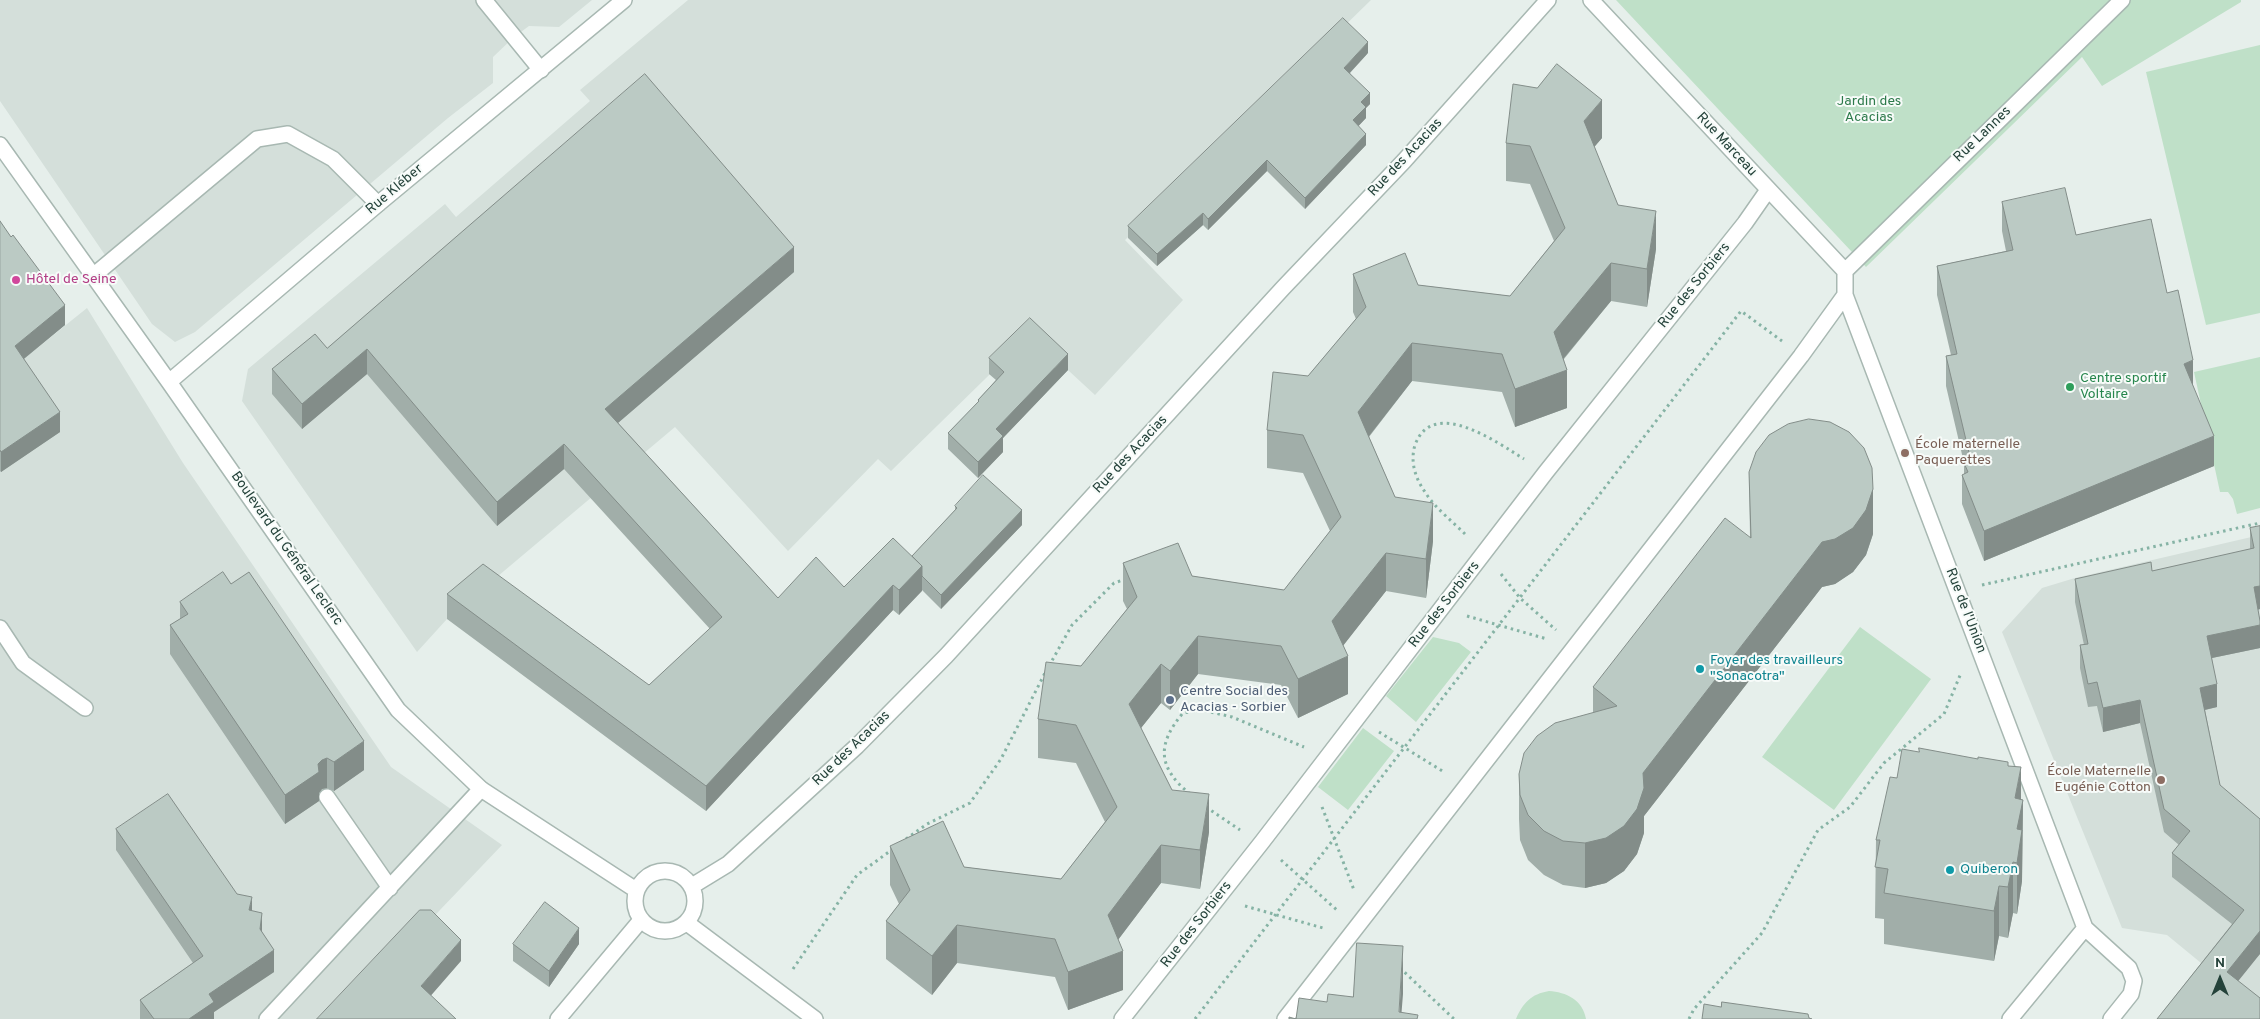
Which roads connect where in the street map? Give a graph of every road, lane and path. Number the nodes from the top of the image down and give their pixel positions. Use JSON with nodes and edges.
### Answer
{"nodes":[{"id":1,"x":484,"y":0,"type":"edge"},
{"id":2,"x":624,"y":0,"type":"edge"},
{"id":3,"x":1548,"y":0,"type":"edge"},
{"id":4,"x":1591,"y":0,"type":"edge"},
{"id":5,"x":2122,"y":0,"type":"edge"},
{"id":6,"x":541,"y":70,"type":"junction"},
{"id":7,"x":0,"y":145,"type":"edge"},
{"id":8,"x":1768,"y":190,"type":"junction"},
{"id":9,"x":378,"y":204,"type":"junction"},
{"id":10,"x":1845,"y":271,"type":"junction"},
{"id":11,"x":93,"y":276,"type":"junction"},
{"id":12,"x":1845,"y":295,"type":"junction"},
{"id":13,"x":1801,"y":356,"type":"junction"},
{"id":14,"x":170,"y":382,"type":"junction"},
{"id":15,"x":1546,"y":472,"type":"junction"},
{"id":16,"x":2260,"y":523,"type":"edge"},
{"id":17,"x":1485,"y":554,"type":"junction"},
{"id":18,"x":1132,"y":576,"type":"edge"},
{"id":19,"x":1957,"y":591,"type":"junction"},
{"id":20,"x":1520,"y":598,"type":"junction"},
{"id":21,"x":1441,"y":609,"type":"junction"},
{"id":22,"x":1499,"y":625,"type":"junction"},
{"id":23,"x":0,"y":628,"type":"edge"},
{"id":24,"x":1976,"y":641,"type":"junction"},
{"id":25,"x":1575,"y":647,"type":"junction"},
{"id":26,"x":85,"y":708,"type":"dead end"},
{"id":27,"x":1358,"y":718,"type":"junction"},
{"id":28,"x":1404,"y":748,"type":"junction"},
{"id":29,"x":1328,"y":757,"type":"junction"},
{"id":30,"x":1311,"y":778,"type":"junction"},
{"id":31,"x":1466,"y":786,"type":"junction"},
{"id":32,"x":481,"y":789,"type":"junction"},
{"id":33,"x":1193,"y":796,"type":"edge"},
{"id":34,"x":327,"y":797,"type":"dead end"},
{"id":35,"x":1200,"y":802,"type":"edge"},
{"id":36,"x":1334,"y":839,"type":"junction"},
{"id":37,"x":904,"y":841,"type":"edge"},
{"id":38,"x":1262,"y":842,"type":"junction"},
{"id":39,"x":896,"y":846,"type":"edge"},
{"id":40,"x":692,"y":886,"type":"junction"},
{"id":41,"x":390,"y":888,"type":"junction"},
{"id":42,"x":636,"y":890,"type":"junction"},
{"id":43,"x":1218,"y":898,"type":"junction"},
{"id":44,"x":1275,"y":914,"type":"junction"},
{"id":45,"x":1364,"y":916,"type":"junction"},
{"id":46,"x":641,"y":920,"type":"junction"},
{"id":47,"x":686,"y":923,"type":"junction"},
{"id":48,"x":2084,"y":928,"type":"junction"},
{"id":49,"x":1350,"y":935,"type":"junction"},
{"id":50,"x":778,"y":990,"type":"junction"},
{"id":51,"x":267,"y":1019,"type":"edge"},
{"id":52,"x":558,"y":1019,"type":"edge"},
{"id":53,"x":815,"y":1019,"type":"edge"},
{"id":54,"x":1122,"y":1019,"type":"edge"},
{"id":55,"x":1195,"y":1019,"type":"edge"},
{"id":56,"x":1285,"y":1019,"type":"edge"},
{"id":57,"x":1689,"y":1019,"type":"edge"},
{"id":58,"x":2010,"y":1019,"type":"edge"},
{"id":59,"x":2111,"y":1019,"type":"edge"}],
"edges":[{"from":1,"to":6,"type":"street"},
{"from":2,"to":6,"type":"street","name":"Rue Kléber"},
{"from":3,"to":40,"type":"street","name":"Rue des Acacias"},
{"from":4,"to":8,"type":"street","name":"Rue Marceau"},
{"from":5,"to":10,"type":"street","name":"Rue Lannes"},
{"from":6,"to":9,"type":"street","name":"Rue Kléber"},
{"from":7,"to":11,"type":"street","name":"Boulevard du Général Leclerc"},
{"from":8,"to":10,"type":"street","name":"Rue Marceau"},
{"from":8,"to":15,"type":"street","name":"Rue des Sorbiers"},
{"from":9,"to":11,"type":"street"},
{"from":9,"to":14,"type":"street","name":"Rue Kléber"},
{"from":10,"to":12,"type":"street"},
{"from":11,"to":14,"type":"street","name":"Boulevard du Général Leclerc"},
{"from":12,"to":13,"type":"street"},
{"from":12,"to":19,"type":"street","name":"Rue de l'Union"},
{"from":13,"to":20,"type":"path"},
{"from":13,"to":25,"type":"street"},
{"from":14,"to":32,"type":"street","name":"Boulevard du Général Leclerc"},
{"from":15,"to":17,"type":"street","name":"Rue des Sorbiers"},
{"from":15,"to":17,"type":"path"},
{"from":16,"to":19,"type":"path"},
{"from":17,"to":20,"type":"path"},
{"from":17,"to":21,"type":"street","name":"Rue des Sorbiers"},
{"from":18,"to":37,"type":"path"},
{"from":19,"to":24,"type":"street","name":"Rue de l'Union"},
{"from":20,"to":22,"type":"path"},
{"from":20,"to":25,"type":"path"},
{"from":21,"to":22,"type":"path"},
{"from":21,"to":27,"type":"street","name":"Rue des Sorbiers"},
{"from":22,"to":25,"type":"path"},
{"from":22,"to":28,"type":"path"},
{"from":23,"to":26,"type":"street"},
{"from":24,"to":48,"type":"street","name":"Rue de l'Union"},
{"from":24,"to":57,"type":"path"},
{"from":25,"to":31,"type":"street"},
{"from":27,"to":28,"type":"path"},
{"from":27,"to":29,"type":"street","name":"Rue des Sorbiers"},
{"from":28,"to":31,"type":"path"},
{"from":28,"to":36,"type":"path"},
{"from":29,"to":30,"type":"street","name":"Rue des Sorbiers"},
{"from":29,"to":33,"type":"path"},
{"from":30,"to":36,"type":"path"},
{"from":30,"to":38,"type":"street","name":"Rue des Sorbiers"},
{"from":31,"to":45,"type":"street"},
{"from":32,"to":41,"type":"street"},
{"from":32,"to":42,"type":"street","name":"Boulevard du Général Leclerc"},
{"from":34,"to":41,"type":"street"},
{"from":35,"to":38,"type":"path"},
{"from":36,"to":44,"type":"path"},
{"from":36,"to":45,"type":"path"},
{"from":38,"to":43,"type":"street","name":"Rue des Sorbiers"},
{"from":39,"to":50,"type":"path"},
{"from":40,"to":42,"type":"street"},
{"from":40,"to":47,"type":"street"},
{"from":41,"to":51,"type":"street"},
{"from":42,"to":46,"type":"street"},
{"from":43,"to":44,"type":"path"},
{"from":43,"to":54,"type":"street","name":"Rue des Sorbiers"},
{"from":44,"to":49,"type":"path"},
{"from":44,"to":55,"type":"path"},
{"from":45,"to":49,"type":"street"},
{"from":46,"to":47,"type":"street"},
{"from":46,"to":52,"type":"street"},
{"from":47,"to":50,"type":"street"},
{"from":48,"to":58,"type":"street"},
{"from":48,"to":59,"type":"street","name":"Rue de l'Union"},
{"from":49,"to":56,"type":"street"},
{"from":50,"to":53,"type":"street"}]}
